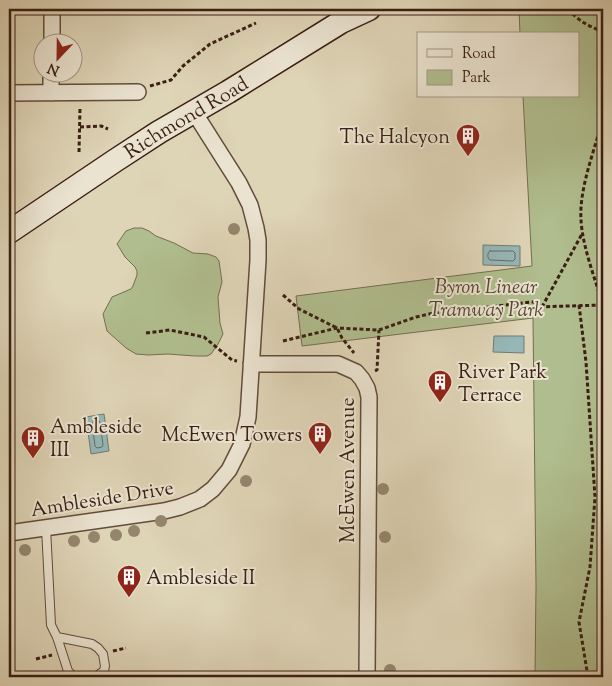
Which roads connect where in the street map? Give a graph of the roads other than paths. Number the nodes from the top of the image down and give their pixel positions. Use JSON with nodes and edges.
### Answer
{"nodes":[{"id":1,"x":52,"y":9,"type":"edge"},
{"id":2,"x":368,"y":9,"type":"edge"},
{"id":3,"x":52,"y":32,"type":"edge"},
{"id":4,"x":51,"y":82,"type":"edge"},
{"id":5,"x":138,"y":92,"type":"road end"},
{"id":6,"x":51,"y":93,"type":"junction"},
{"id":7,"x":9,"y":94,"type":"edge"},
{"id":8,"x":194,"y":112,"type":"junction"},
{"id":9,"x":9,"y":232,"type":"edge"},
{"id":10,"x":251,"y":364,"type":"junction"},
{"id":11,"x":46,"y":528,"type":"junction"},
{"id":12,"x":9,"y":533,"type":"edge"},
{"id":13,"x":57,"y":637,"type":"junction"},
{"id":14,"x":74,"y":677,"type":"edge"},
{"id":15,"x":94,"y":677,"type":"edge"},
{"id":16,"x":367,"y":677,"type":"edge"}],
"edges":[{"from":1,"to":3,"type":"street"},
{"from":2,"to":8,"type":"main road","name":"Richmond Road"},
{"from":4,"to":6,"type":"street"},
{"from":5,"to":6,"type":"street"},
{"from":6,"to":7,"type":"street"},
{"from":8,"to":9,"type":"main road","name":"Richmond Road"},
{"from":8,"to":10,"type":"street"},
{"from":10,"to":11,"type":"street","name":"Ambleside Drive"},
{"from":10,"to":16,"type":"street","name":"McEwen Avenue"},
{"from":11,"to":12,"type":"street","name":"Ambleside Drive"},
{"from":11,"to":13,"type":"lane"},
{"from":13,"to":14,"type":"lane"},
{"from":13,"to":15,"type":"lane"}]}
